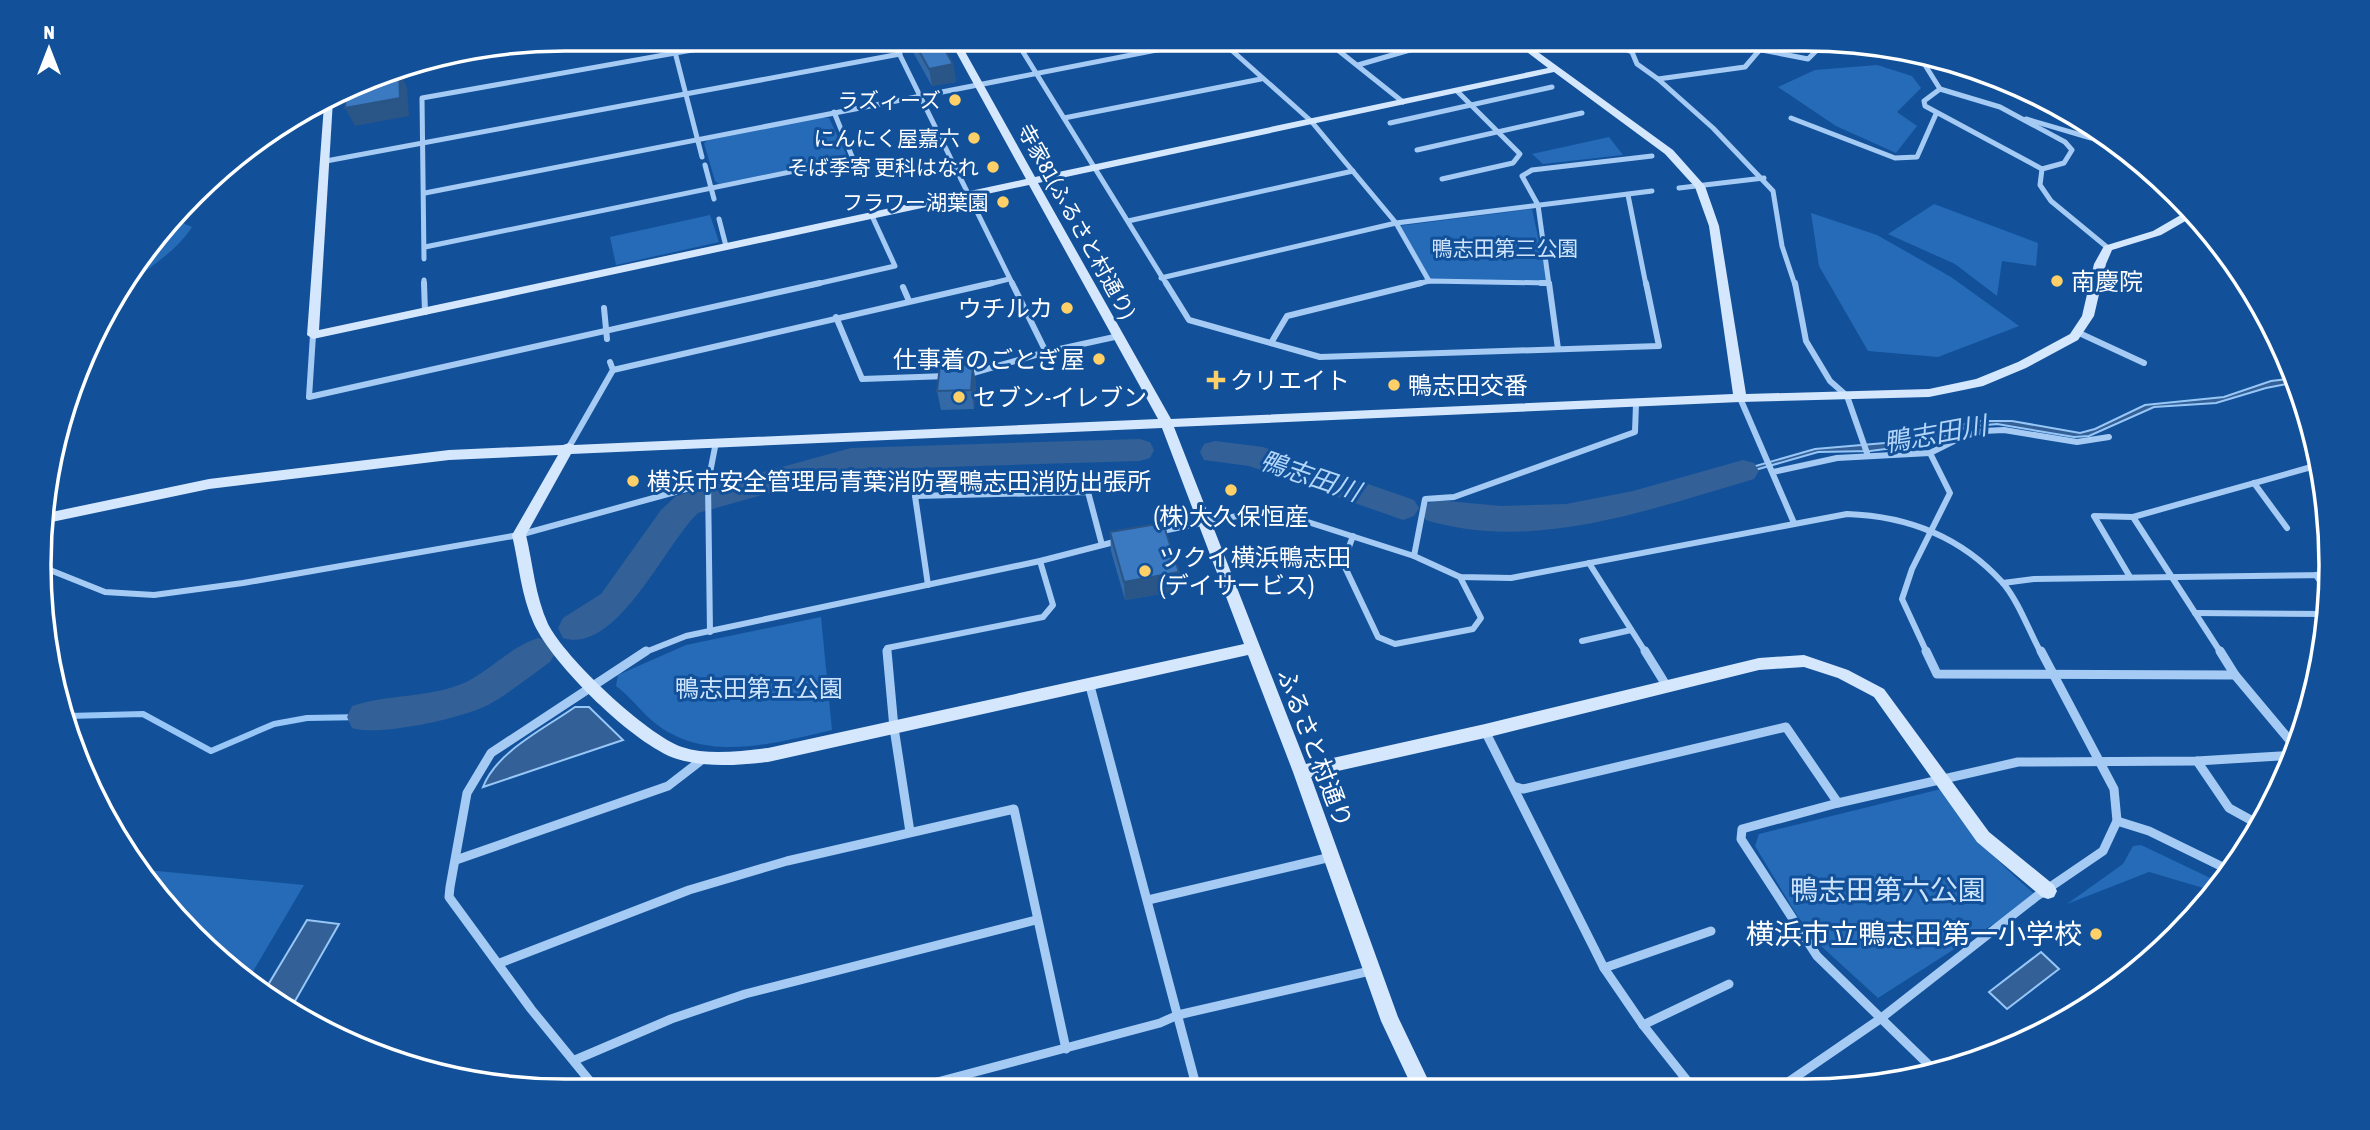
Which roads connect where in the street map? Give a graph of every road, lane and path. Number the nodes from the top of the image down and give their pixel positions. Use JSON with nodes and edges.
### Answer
{"nodes":[{"id":1,"x":681,"y":51,"type":"edge"},
{"id":2,"x":898,"y":51,"type":"edge"},
{"id":3,"x":960,"y":51,"type":"edge"},
{"id":4,"x":1022,"y":51,"type":"edge"},
{"id":5,"x":1149,"y":51,"type":"edge"},
{"id":6,"x":1232,"y":51,"type":"edge"},
{"id":7,"x":1340,"y":51,"type":"edge"},
{"id":8,"x":1406,"y":51,"type":"edge"},
{"id":9,"x":1533,"y":51,"type":"edge"},
{"id":10,"x":1630,"y":51,"type":"edge"},
{"id":11,"x":1761,"y":51,"type":"edge"},
{"id":12,"x":1768,"y":51,"type":"edge"},
{"id":13,"x":1816,"y":51,"type":"edge"},
{"id":14,"x":675,"y":52,"type":"junction"},
{"id":15,"x":900,"y":54,"type":"junction"},
{"id":16,"x":1358,"y":65,"type":"junction"},
{"id":17,"x":1925,"y":65,"type":"edge"},
{"id":18,"x":1557,"y":69,"type":"junction"},
{"id":19,"x":1035,"y":74,"type":"junction"},
{"id":20,"x":1261,"y":79,"type":"junction"},
{"id":21,"x":1658,"y":79,"type":"junction"},
{"id":22,"x":979,"y":85,"type":"junction"},
{"id":23,"x":1552,"y":87,"type":"dead end"},
{"id":24,"x":1940,"y":89,"type":"junction"},
{"id":25,"x":1457,"y":90,"type":"junction"},
{"id":26,"x":686,"y":94,"type":"junction"},
{"id":27,"x":920,"y":96,"type":"junction"},
{"id":28,"x":1404,"y":102,"type":"junction"},
{"id":29,"x":1472,"y":105,"type":"junction"},
{"id":30,"x":329,"y":109,"type":"edge"},
{"id":31,"x":834,"y":112,"type":"junction"},
{"id":32,"x":1582,"y":113,"type":"dead end"},
{"id":33,"x":1936,"y":114,"type":"junction"},
{"id":34,"x":2019,"y":117,"type":"junction"},
{"id":35,"x":1063,"y":118,"type":"junction"},
{"id":36,"x":1791,"y":118,"type":"dead end"},
{"id":37,"x":1311,"y":121,"type":"junction"},
{"id":38,"x":1390,"y":123,"type":"dead end"},
{"id":39,"x":1499,"y":132,"type":"junction"},
{"id":40,"x":2092,"y":138,"type":"edge"},
{"id":41,"x":697,"y":139,"type":"junction"},
{"id":42,"x":424,"y":142,"type":"junction"},
{"id":43,"x":1416,"y":150,"type":"dead end"},
{"id":44,"x":1652,"y":156,"type":"dead end"},
{"id":45,"x":702,"y":157,"type":"dead end"},
{"id":46,"x":326,"y":161,"type":"junction"},
{"id":47,"x":705,"y":165,"type":"dead end"},
{"id":48,"x":1095,"y":168,"type":"junction"},
{"id":49,"x":2042,"y":169,"type":"junction"},
{"id":50,"x":1353,"y":171,"type":"junction"},
{"id":51,"x":1763,"y":178,"type":"junction"},
{"id":52,"x":1442,"y":179,"type":"dead end"},
{"id":53,"x":1034,"y":182,"type":"junction"},
{"id":54,"x":1700,"y":186,"type":"junction"},
{"id":55,"x":711,"y":188,"type":"junction"},
{"id":56,"x":1679,"y":188,"type":"dead end"},
{"id":57,"x":1651,"y":191,"type":"dead end"},
{"id":58,"x":425,"y":193,"type":"junction"},
{"id":59,"x":971,"y":195,"type":"junction"},
{"id":60,"x":1628,"y":195,"type":"junction"},
{"id":61,"x":714,"y":199,"type":"dead end"},
{"id":62,"x":1538,"y":205,"type":"junction"},
{"id":63,"x":872,"y":216,"type":"junction"},
{"id":64,"x":2184,"y":217,"type":"edge"},
{"id":65,"x":719,"y":219,"type":"dead end"},
{"id":66,"x":1128,"y":221,"type":"junction"},
{"id":67,"x":1396,"y":223,"type":"junction"},
{"id":68,"x":726,"y":246,"type":"junction"},
{"id":69,"x":425,"y":247,"type":"junction"},
{"id":70,"x":2108,"y":247,"type":"junction"},
{"id":71,"x":424,"y":259,"type":"dead end"},
{"id":72,"x":1161,"y":278,"type":"junction"},
{"id":73,"x":1009,"y":279,"type":"junction"},
{"id":74,"x":424,"y":280,"type":"dead end"},
{"id":75,"x":1429,"y":281,"type":"junction"},
{"id":76,"x":1548,"y":283,"type":"junction"},
{"id":77,"x":903,"y":286,"type":"dead end"},
{"id":78,"x":909,"y":301,"type":"junction"},
{"id":79,"x":604,"y":308,"type":"dead end"},
{"id":80,"x":425,"y":312,"type":"junction"},
{"id":81,"x":836,"y":317,"type":"junction"},
{"id":82,"x":2077,"y":332,"type":"junction"},
{"id":83,"x":313,"y":335,"type":"junction"},
{"id":84,"x":607,"y":335,"type":"junction"},
{"id":85,"x":1119,"y":336,"type":"junction"},
{"id":86,"x":1271,"y":343,"type":"junction"},
{"id":87,"x":1558,"y":349,"type":"junction"},
{"id":88,"x":1046,"y":352,"type":"junction"},
{"id":89,"x":610,"y":362,"type":"dead end"},
{"id":90,"x":2144,"y":363,"type":"dead end"},
{"id":91,"x":614,"y":370,"type":"junction"},
{"id":92,"x":951,"y":376,"type":"edge"},
{"id":93,"x":963,"y":376,"type":"edge"},
{"id":94,"x":1847,"y":396,"type":"junction"},
{"id":95,"x":1740,"y":398,"type":"junction"},
{"id":96,"x":1636,"y":404,"type":"junction"},
{"id":97,"x":1166,"y":422,"type":"junction"},
{"id":98,"x":2109,"y":438,"type":"dead end"},
{"id":99,"x":716,"y":442,"type":"junction"},
{"id":100,"x":569,"y":447,"type":"junction"},
{"id":101,"x":1930,"y":453,"type":"junction"},
{"id":102,"x":1868,"y":455,"type":"junction"},
{"id":103,"x":2309,"y":468,"type":"edge"},
{"id":104,"x":1773,"y":472,"type":"junction"},
{"id":105,"x":708,"y":483,"type":"junction"},
{"id":106,"x":2254,"y":483,"type":"junction"},
{"id":107,"x":53,"y":517,"type":"edge"},
{"id":108,"x":2133,"y":517,"type":"junction"},
{"id":109,"x":1205,"y":521,"type":"junction"},
{"id":110,"x":1794,"y":523,"type":"junction"},
{"id":111,"x":2287,"y":528,"type":"dead end"},
{"id":112,"x":1934,"y":530,"type":"junction"},
{"id":113,"x":519,"y":535,"type":"junction"},
{"id":114,"x":1140,"y":536,"type":"edge"},
{"id":115,"x":1353,"y":536,"type":"junction"},
{"id":116,"x":1128,"y":539,"type":"edge"},
{"id":117,"x":1102,"y":545,"type":"junction"},
{"id":118,"x":1414,"y":556,"type":"junction"},
{"id":119,"x":1040,"y":561,"type":"junction"},
{"id":120,"x":1589,"y":563,"type":"junction"},
{"id":121,"x":51,"y":570,"type":"edge"},
{"id":122,"x":2316,"y":575,"type":"joint"},
{"id":123,"x":2173,"y":576,"type":"junction"},
{"id":124,"x":1460,"y":577,"type":"junction"},
{"id":125,"x":2130,"y":578,"type":"junction"},
{"id":126,"x":2319,"y":579,"type":"edge"},
{"id":127,"x":2003,"y":583,"type":"junction"},
{"id":128,"x":928,"y":585,"type":"junction"},
{"id":129,"x":2195,"y":613,"type":"junction"},
{"id":130,"x":2317,"y":614,"type":"edge"},
{"id":131,"x":1631,"y":630,"type":"junction"},
{"id":132,"x":710,"y":632,"type":"junction"},
{"id":133,"x":1582,"y":641,"type":"dead end"},
{"id":134,"x":1252,"y":648,"type":"junction"},
{"id":135,"x":2235,"y":675,"type":"junction"},
{"id":136,"x":2054,"y":677,"type":"junction"},
{"id":137,"x":591,"y":684,"type":"junction"},
{"id":138,"x":1666,"y":685,"type":"junction"},
{"id":139,"x":1090,"y":686,"type":"junction"},
{"id":140,"x":894,"y":728,"type":"junction"},
{"id":141,"x":1485,"y":731,"type":"junction"},
{"id":142,"x":2289,"y":739,"type":"edge"},
{"id":143,"x":2282,"y":756,"type":"edge"},
{"id":144,"x":704,"y":758,"type":"junction"},
{"id":145,"x":2101,"y":761,"type":"junction"},
{"id":146,"x":2197,"y":761,"type":"junction"},
{"id":147,"x":1301,"y":772,"type":"junction"},
{"id":148,"x":1942,"y":780,"type":"junction"},
{"id":149,"x":1513,"y":786,"type":"junction"},
{"id":150,"x":1839,"y":803,"type":"junction"},
{"id":151,"x":2251,"y":820,"type":"edge"},
{"id":152,"x":2117,"y":821,"type":"junction"},
{"id":153,"x":910,"y":832,"type":"junction"},
{"id":154,"x":1332,"y":857,"type":"junction"},
{"id":155,"x":456,"y":860,"type":"junction"},
{"id":156,"x":2222,"y":866,"type":"edge"},
{"id":157,"x":2048,"y":891,"type":"junction"},
{"id":158,"x":1148,"y":900,"type":"junction"},
{"id":159,"x":1036,"y":919,"type":"junction"},
{"id":160,"x":1710,"y":931,"type":"dead end"},
{"id":161,"x":500,"y":963,"type":"junction"},
{"id":162,"x":1604,"y":968,"type":"junction"},
{"id":163,"x":1371,"y":970,"type":"junction"},
{"id":164,"x":1729,"y":984,"type":"dead end"},
{"id":165,"x":1178,"y":1015,"type":"junction"},
{"id":166,"x":1880,"y":1019,"type":"junction"},
{"id":167,"x":1643,"y":1025,"type":"junction"},
{"id":168,"x":1066,"y":1049,"type":"junction"},
{"id":169,"x":575,"y":1060,"type":"junction"},
{"id":170,"x":1928,"y":1064,"type":"edge"},
{"id":171,"x":589,"y":1079,"type":"edge"},
{"id":172,"x":950,"y":1079,"type":"edge"},
{"id":173,"x":1194,"y":1079,"type":"edge"},
{"id":174,"x":1419,"y":1079,"type":"edge"},
{"id":175,"x":1686,"y":1079,"type":"edge"},
{"id":176,"x":1793,"y":1079,"type":"edge"}],
"edges":[{"from":1,"to":14,"type":"street"},
{"from":2,"to":15,"type":"street"},
{"from":3,"to":22,"type":"street","name":"寺家81(ふるさと村通り)"},
{"from":4,"to":19,"type":"street"},
{"from":5,"to":19,"type":"street"},
{"from":6,"to":20,"type":"street"},
{"from":7,"to":16,"type":"street"},
{"from":8,"to":16,"type":"street"},
{"from":9,"to":18,"type":"street"},
{"from":10,"to":21,"type":"street"},
{"from":11,"to":21,"type":"street"},
{"from":12,"to":13,"type":"street"},
{"from":14,"to":26,"type":"street"},
{"from":14,"to":42,"type":"street"},
{"from":15,"to":26,"type":"street"},
{"from":15,"to":27,"type":"street"},
{"from":16,"to":28,"type":"street"},
{"from":17,"to":24,"type":"street"},
{"from":18,"to":25,"type":"street"},
{"from":18,"to":54,"type":"street"},
{"from":19,"to":22,"type":"street"},
{"from":19,"to":35,"type":"street"},
{"from":20,"to":35,"type":"street"},
{"from":20,"to":37,"type":"street"},
{"from":21,"to":51,"type":"street"},
{"from":22,"to":27,"type":"street"},
{"from":22,"to":53,"type":"street","name":"寺家81(ふるさと村通り)"},
{"from":23,"to":29,"type":"street"},
{"from":24,"to":33,"type":"street"},
{"from":24,"to":34,"type":"street"},
{"from":25,"to":28,"type":"street"},
{"from":25,"to":29,"type":"street"},
{"from":26,"to":41,"type":"street"},
{"from":26,"to":42,"type":"street"},
{"from":27,"to":31,"type":"street"},
{"from":27,"to":59,"type":"street"},
{"from":28,"to":37,"type":"street"},
{"from":29,"to":38,"type":"street"},
{"from":29,"to":39,"type":"street"},
{"from":30,"to":46,"type":"street"},
{"from":31,"to":41,"type":"street"},
{"from":31,"to":55,"type":"street"},
{"from":32,"to":39,"type":"street"},
{"from":33,"to":36,"type":"street"},
{"from":33,"to":49,"type":"street"},
{"from":34,"to":40,"type":"street"},
{"from":34,"to":49,"type":"street"},
{"from":35,"to":48,"type":"street"},
{"from":37,"to":48,"type":"street"},
{"from":37,"to":50,"type":"street"},
{"from":39,"to":43,"type":"street"},
{"from":39,"to":52,"type":"street"},
{"from":41,"to":45,"type":"street"},
{"from":41,"to":58,"type":"street"},
{"from":42,"to":46,"type":"street"},
{"from":42,"to":58,"type":"street"},
{"from":44,"to":62,"type":"street"},
{"from":46,"to":83,"type":"street"},
{"from":47,"to":55,"type":"street"},
{"from":48,"to":53,"type":"street"},
{"from":48,"to":66,"type":"street"},
{"from":49,"to":70,"type":"street"},
{"from":50,"to":66,"type":"street"},
{"from":50,"to":67,"type":"street"},
{"from":51,"to":54,"type":"street"},
{"from":51,"to":94,"type":"street"},
{"from":53,"to":59,"type":"street"},
{"from":53,"to":85,"type":"street","name":"寺家81(ふるさと村通り)"},
{"from":54,"to":56,"type":"street"},
{"from":54,"to":95,"type":"street"},
{"from":55,"to":61,"type":"street"},
{"from":55,"to":69,"type":"street"},
{"from":57,"to":60,"type":"street"},
{"from":58,"to":69,"type":"street"},
{"from":59,"to":63,"type":"street"},
{"from":59,"to":73,"type":"street"},
{"from":60,"to":62,"type":"street"},
{"from":60,"to":87,"type":"street"},
{"from":62,"to":67,"type":"street"},
{"from":62,"to":76,"type":"street"},
{"from":63,"to":68,"type":"street"},
{"from":63,"to":84,"type":"street"},
{"from":64,"to":70,"type":"street"},
{"from":65,"to":68,"type":"street"},
{"from":66,"to":72,"type":"street"},
{"from":67,"to":72,"type":"street"},
{"from":67,"to":75,"type":"street"},
{"from":68,"to":80,"type":"street"},
{"from":69,"to":71,"type":"street"},
{"from":70,"to":82,"type":"street"},
{"from":72,"to":86,"type":"street"},
{"from":73,"to":78,"type":"street"},
{"from":73,"to":88,"type":"street"},
{"from":74,"to":80,"type":"street"},
{"from":75,"to":76,"type":"street"},
{"from":75,"to":86,"type":"street"},
{"from":76,"to":87,"type":"street"},
{"from":77,"to":78,"type":"street"},
{"from":78,"to":81,"type":"street"},
{"from":79,"to":84,"type":"street"},
{"from":80,"to":83,"type":"street"},
{"from":81,"to":91,"type":"street"},
{"from":81,"to":92,"type":"street"},
{"from":82,"to":90,"type":"street"},
{"from":82,"to":94,"type":"street"},
{"from":83,"to":84,"type":"street"},
{"from":85,"to":88,"type":"street"},
{"from":85,"to":97,"type":"street","name":"寺家81(ふるさと村通り)"},
{"from":86,"to":87,"type":"street"},
{"from":88,"to":93,"type":"street"},
{"from":89,"to":91,"type":"street"},
{"from":91,"to":100,"type":"street"},
{"from":94,"to":95,"type":"street"},
{"from":94,"to":102,"type":"street"},
{"from":95,"to":96,"type":"street"},
{"from":95,"to":104,"type":"street"},
{"from":96,"to":97,"type":"street"},
{"from":96,"to":118,"type":"street"},
{"from":97,"to":99,"type":"street"},
{"from":97,"to":109,"type":"street","name":"ふるさと村通り"},
{"from":98,"to":101,"type":"street"},
{"from":99,"to":100,"type":"street"},
{"from":99,"to":105,"type":"street"},
{"from":100,"to":107,"type":"street"},
{"from":100,"to":113,"type":"street"},
{"from":101,"to":102,"type":"street"},
{"from":101,"to":112,"type":"street"},
{"from":102,"to":104,"type":"street"},
{"from":103,"to":106,"type":"street"},
{"from":104,"to":110,"type":"street"},
{"from":105,"to":113,"type":"street"},
{"from":105,"to":132,"type":"street"},
{"from":106,"to":108,"type":"street"},
{"from":106,"to":111,"type":"street"},
{"from":108,"to":123,"type":"street"},
{"from":108,"to":125,"type":"street"},
{"from":109,"to":114,"type":"street"},
{"from":109,"to":115,"type":"street"},
{"from":109,"to":134,"type":"street","name":"ふるさと村通り"},
{"from":110,"to":112,"type":"street"},
{"from":110,"to":120,"type":"street"},
{"from":112,"to":127,"type":"street"},
{"from":112,"to":136,"type":"street"},
{"from":113,"to":121,"type":"street"},
{"from":113,"to":137,"type":"street"},
{"from":115,"to":118,"type":"street"},
{"from":115,"to":124,"type":"street"},
{"from":116,"to":117,"type":"street"},
{"from":117,"to":119,"type":"street"},
{"from":117,"to":128,"type":"street"},
{"from":118,"to":124,"type":"street"},
{"from":119,"to":128,"type":"street"},
{"from":119,"to":140,"type":"street"},
{"from":120,"to":124,"type":"street"},
{"from":120,"to":131,"type":"street"},
{"from":122,"to":123,"type":"street"},
{"from":122,"to":126,"type":"street"},
{"from":123,"to":125,"type":"street"},
{"from":123,"to":129,"type":"street"},
{"from":125,"to":127,"type":"street"},
{"from":127,"to":136,"type":"street"},
{"from":128,"to":132,"type":"street"},
{"from":129,"to":130,"type":"street"},
{"from":129,"to":135,"type":"street"},
{"from":131,"to":133,"type":"street"},
{"from":131,"to":138,"type":"street"},
{"from":132,"to":137,"type":"street"},
{"from":134,"to":139,"type":"street"},
{"from":134,"to":147,"type":"street","name":"ふるさと村通り"},
{"from":135,"to":136,"type":"street"},
{"from":135,"to":142,"type":"street"},
{"from":136,"to":145,"type":"street"},
{"from":137,"to":144,"type":"street"},
{"from":137,"to":155,"type":"street"},
{"from":138,"to":141,"type":"street"},
{"from":138,"to":148,"type":"street"},
{"from":139,"to":140,"type":"street"},
{"from":139,"to":158,"type":"street"},
{"from":140,"to":144,"type":"street"},
{"from":140,"to":153,"type":"street"},
{"from":141,"to":147,"type":"street"},
{"from":141,"to":149,"type":"street"},
{"from":143,"to":146,"type":"street"},
{"from":144,"to":155,"type":"street"},
{"from":145,"to":146,"type":"street"},
{"from":145,"to":148,"type":"street"},
{"from":145,"to":152,"type":"street"},
{"from":146,"to":151,"type":"street"},
{"from":147,"to":154,"type":"street","name":"ふるさと村通り"},
{"from":148,"to":150,"type":"street"},
{"from":148,"to":157,"type":"street"},
{"from":149,"to":150,"type":"street"},
{"from":149,"to":162,"type":"street"},
{"from":150,"to":166,"type":"street"},
{"from":152,"to":156,"type":"street"},
{"from":152,"to":157,"type":"street"},
{"from":153,"to":159,"type":"street"},
{"from":153,"to":161,"type":"street"},
{"from":154,"to":158,"type":"street"},
{"from":154,"to":163,"type":"street","name":"ふるさと村通り"},
{"from":155,"to":161,"type":"street"},
{"from":157,"to":166,"type":"street"},
{"from":158,"to":165,"type":"street"},
{"from":159,"to":168,"type":"street"},
{"from":159,"to":169,"type":"street"},
{"from":160,"to":162,"type":"street"},
{"from":161,"to":169,"type":"street"},
{"from":162,"to":167,"type":"street"},
{"from":163,"to":165,"type":"street"},
{"from":163,"to":174,"type":"street","name":"ふるさと村通り"},
{"from":164,"to":167,"type":"street"},
{"from":165,"to":168,"type":"street"},
{"from":165,"to":173,"type":"street"},
{"from":166,"to":170,"type":"street"},
{"from":166,"to":176,"type":"street"},
{"from":167,"to":175,"type":"street"},
{"from":168,"to":172,"type":"street"},
{"from":169,"to":171,"type":"street"}]}
